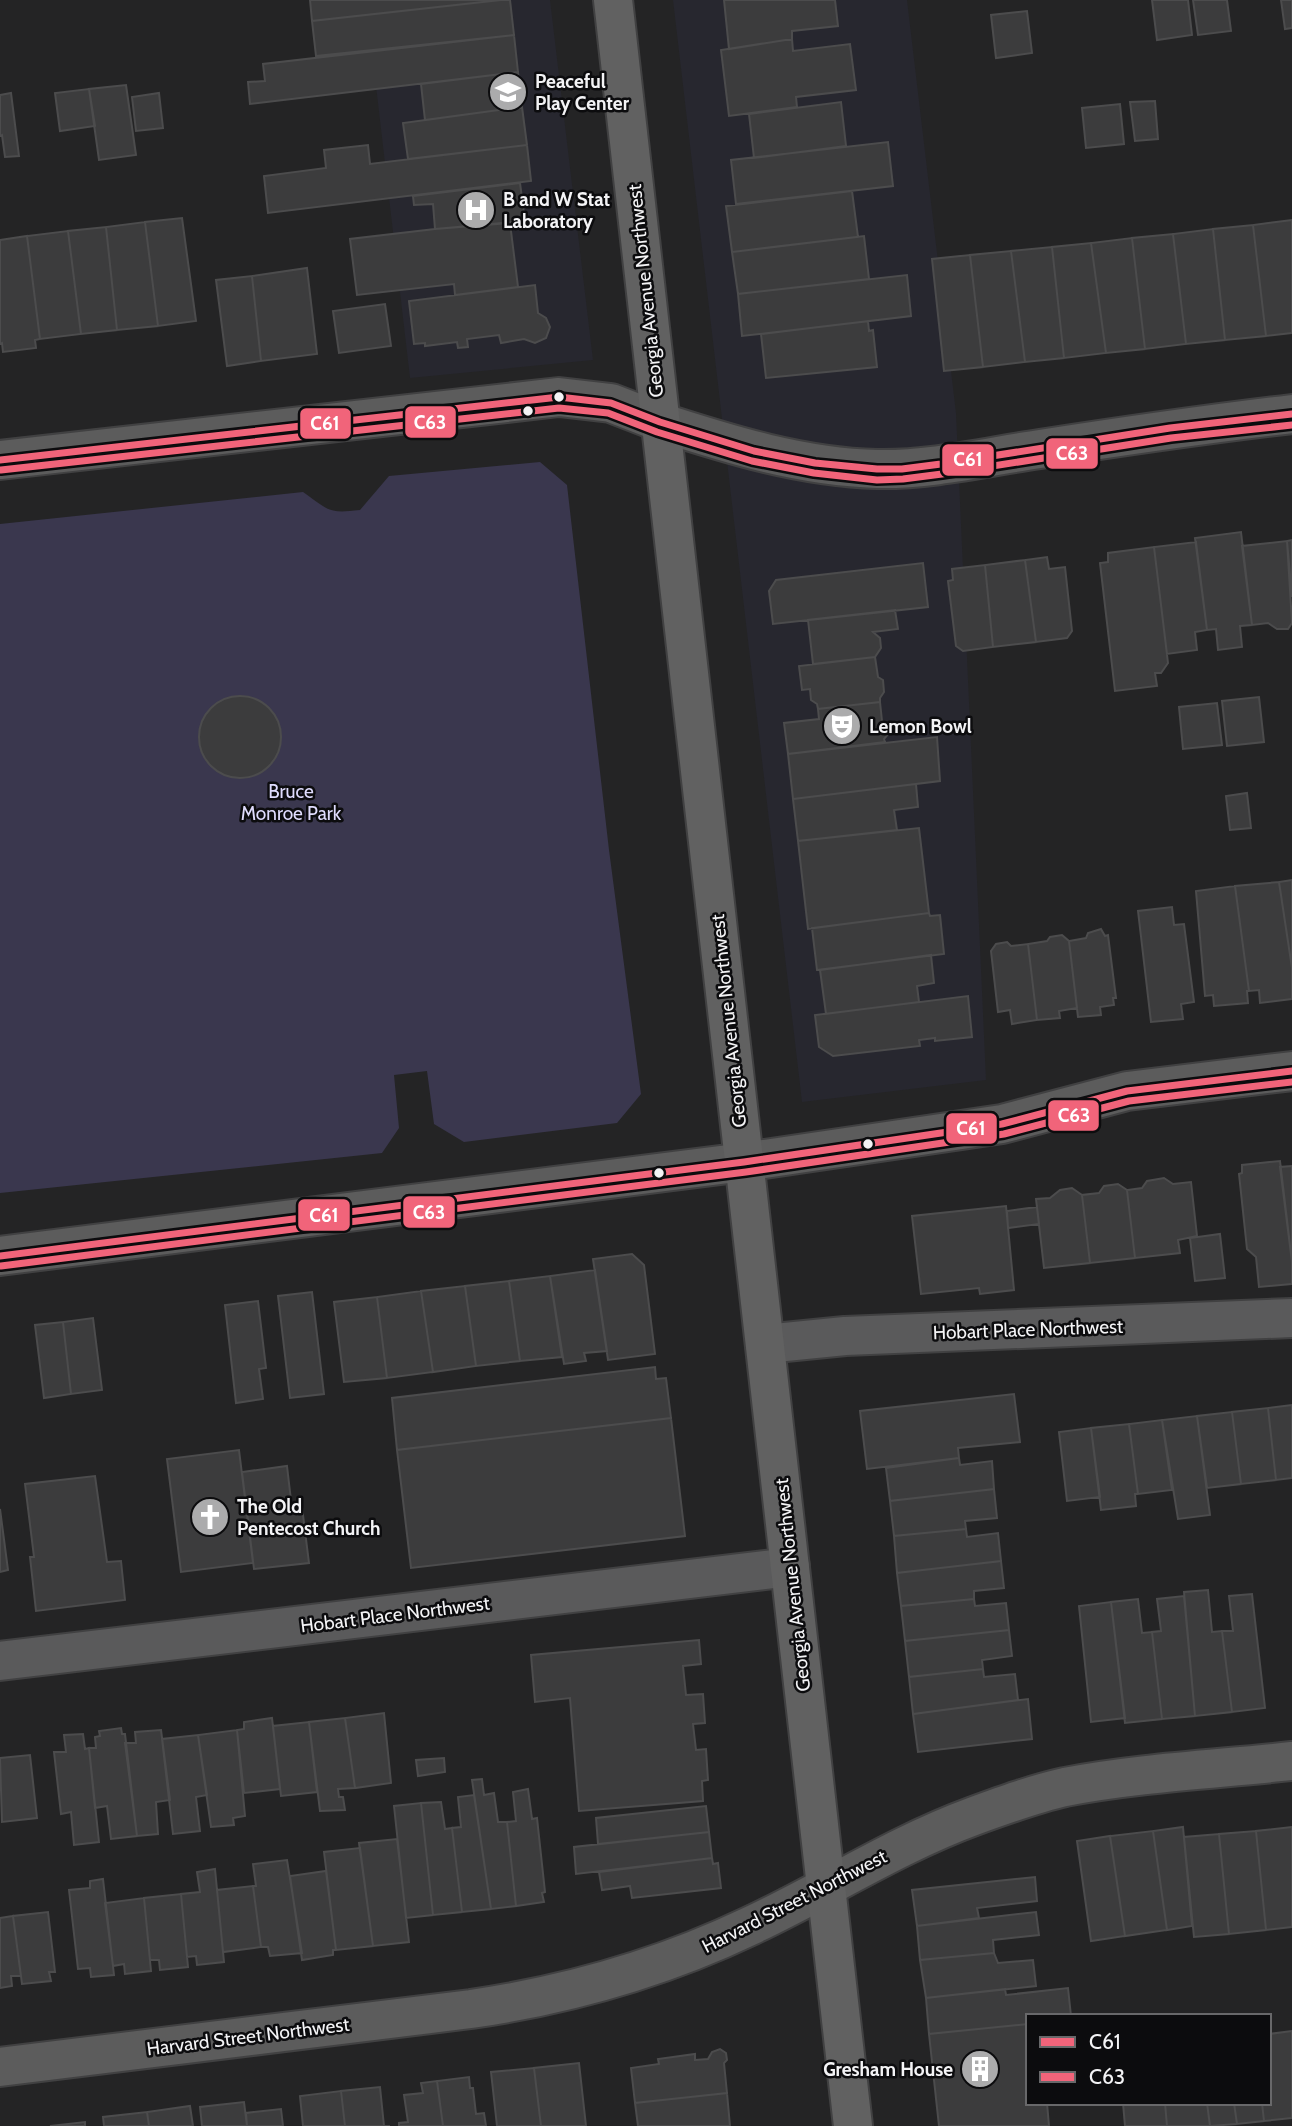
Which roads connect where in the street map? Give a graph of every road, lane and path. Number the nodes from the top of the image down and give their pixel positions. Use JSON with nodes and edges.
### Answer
{"nodes":[{"id":1,"x":612,"y":0,"type":"edge"},
{"id":2,"x":1292,"y":414,"type":"edge"},
{"id":3,"x":660,"y":422,"type":"junction"},
{"id":4,"x":0,"y":460,"type":"edge"},
{"id":5,"x":1292,"y":1071,"type":"edge"},
{"id":6,"x":744,"y":1162,"type":"junction"},
{"id":7,"x":0,"y":1256,"type":"edge"},
{"id":8,"x":1292,"y":1318,"type":"edge"},
{"id":9,"x":765,"y":1345,"type":"junction"},
{"id":10,"x":790,"y":1567,"type":"junction"},
{"id":11,"x":0,"y":1661,"type":"edge"},
{"id":12,"x":1292,"y":1761,"type":"edge"},
{"id":13,"x":826,"y":1885,"type":"junction"},
{"id":14,"x":0,"y":2067,"type":"edge"},
{"id":15,"x":853,"y":2126,"type":"edge"}],
"edges":[{"from":1,"to":3,"type":"highway","name":"Georgia Avenue Northwest"},
{"from":2,"to":3,"type":"main road"},
{"from":3,"to":4,"type":"main road"},
{"from":3,"to":6,"type":"highway","name":"Georgia Avenue Northwest"},
{"from":5,"to":6,"type":"main road"},
{"from":6,"to":7,"type":"main road"},
{"from":6,"to":9,"type":"highway","name":"Georgia Avenue Northwest"},
{"from":8,"to":9,"type":"street","name":"Hobart Place Northwest"},
{"from":9,"to":10,"type":"highway","name":"Georgia Avenue Northwest"},
{"from":10,"to":11,"type":"street","name":"Hobart Place Northwest"},
{"from":10,"to":13,"type":"highway","name":"Georgia Avenue Northwest"},
{"from":12,"to":13,"type":"main road","name":"Harvard Street Northwest"},
{"from":13,"to":14,"type":"main road","name":"Harvard Street Northwest"},
{"from":13,"to":15,"type":"highway","name":"Georgia Avenue Northwest"}]}
